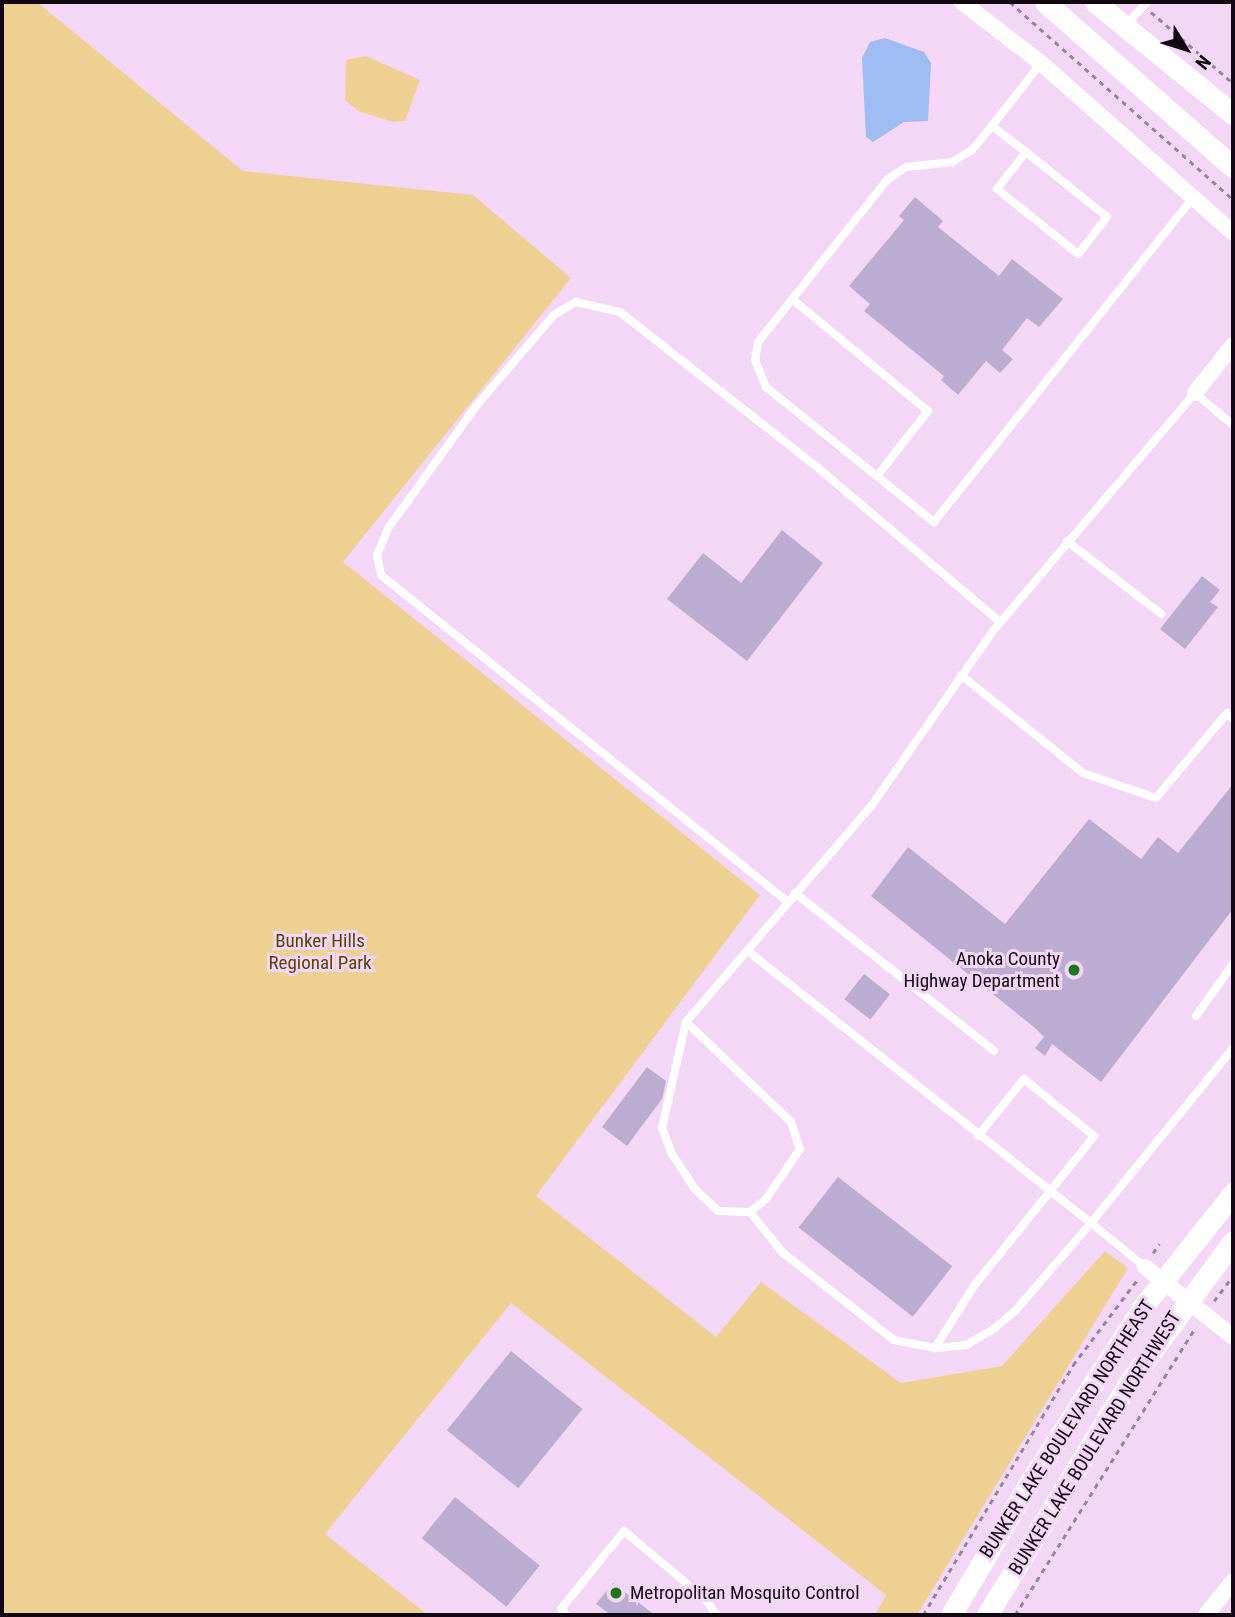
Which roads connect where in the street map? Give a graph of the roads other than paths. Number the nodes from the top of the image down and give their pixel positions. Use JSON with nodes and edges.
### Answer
{"nodes":[{"id":1,"x":962,"y":2,"type":"edge"},
{"id":2,"x":1045,"y":2,"type":"edge"},
{"id":3,"x":1095,"y":2,"type":"edge"},
{"id":4,"x":1145,"y":4,"type":"edge"},
{"id":5,"x":1125,"y":26,"type":"junction"},
{"id":6,"x":1041,"y":63,"type":"junction"},
{"id":7,"x":1233,"y":114,"type":"edge"},
{"id":8,"x":992,"y":126,"type":"junction"},
{"id":9,"x":1026,"y":152,"type":"junction"},
{"id":10,"x":1233,"y":167,"type":"edge"},
{"id":11,"x":1194,"y":196,"type":"junction"},
{"id":12,"x":1233,"y":233,"type":"edge"},
{"id":13,"x":792,"y":299,"type":"junction"},
{"id":14,"x":1233,"y":345,"type":"edge"},
{"id":15,"x":1195,"y":393,"type":"junction"},
{"id":16,"x":1233,"y":425,"type":"edge"},
{"id":17,"x":877,"y":476,"type":"junction"},
{"id":18,"x":1066,"y":541,"type":"junction"},
{"id":19,"x":1161,"y":614,"type":"dead end"},
{"id":20,"x":1000,"y":622,"type":"junction"},
{"id":21,"x":961,"y":675,"type":"junction"},
{"id":22,"x":1233,"y":719,"type":"edge"},
{"id":23,"x":795,"y":893,"type":"junction"},
{"id":24,"x":788,"y":902,"type":"junction"},
{"id":25,"x":749,"y":952,"type":"junction"},
{"id":26,"x":1233,"y":964,"type":"edge"},
{"id":27,"x":1195,"y":1016,"type":"dead end"},
{"id":28,"x":686,"y":1022,"type":"junction"},
{"id":29,"x":1233,"y":1048,"type":"edge"},
{"id":30,"x":994,"y":1051,"type":"dead end"},
{"id":31,"x":978,"y":1136,"type":"junction"},
{"id":32,"x":1050,"y":1192,"type":"junction"},
{"id":33,"x":1233,"y":1193,"type":"edge"},
{"id":34,"x":750,"y":1212,"type":"junction"},
{"id":35,"x":1091,"y":1223,"type":"junction"},
{"id":36,"x":1233,"y":1241,"type":"edge"},
{"id":37,"x":1144,"y":1267,"type":"joint"},
{"id":38,"x":1163,"y":1282,"type":"junction"},
{"id":39,"x":1186,"y":1300,"type":"junction"},
{"id":40,"x":1233,"y":1337,"type":"edge"},
{"id":41,"x":935,"y":1348,"type":"junction"},
{"id":42,"x":1233,"y":1581,"type":"edge"},
{"id":43,"x":567,"y":1615,"type":"edge"},
{"id":44,"x":717,"y":1615,"type":"edge"},
{"id":45,"x":951,"y":1615,"type":"edge"},
{"id":46,"x":987,"y":1615,"type":"edge"},
{"id":47,"x":1206,"y":1615,"type":"edge"}],
"edges":[{"from":1,"to":6,"type":"street"},
{"from":2,"to":10,"type":"main road"},
{"from":3,"to":5,"type":"main road"},
{"from":4,"to":5,"type":"lane"},
{"from":5,"to":7,"type":"main road"},
{"from":6,"to":8,"type":"lane"},
{"from":6,"to":11,"type":"street"},
{"from":8,"to":9,"type":"lane"},
{"from":8,"to":13,"type":"lane"},
{"from":9,"to":9,"type":"lane"},
{"from":11,"to":12,"type":"street"},
{"from":11,"to":17,"type":"lane"},
{"from":13,"to":17,"type":"lane"},
{"from":13,"to":17,"type":"lane"},
{"from":14,"to":15,"type":"street"},
{"from":15,"to":16,"type":"lane"},
{"from":15,"to":18,"type":"lane"},
{"from":18,"to":19,"type":"lane"},
{"from":18,"to":20,"type":"lane"},
{"from":20,"to":21,"type":"lane"},
{"from":20,"to":24,"type":"lane"},
{"from":21,"to":22,"type":"lane"},
{"from":21,"to":23,"type":"lane"},
{"from":23,"to":24,"type":"lane"},
{"from":23,"to":30,"type":"lane"},
{"from":24,"to":25,"type":"lane"},
{"from":25,"to":28,"type":"lane"},
{"from":25,"to":31,"type":"lane"},
{"from":26,"to":27,"type":"lane"},
{"from":28,"to":34,"type":"lane"},
{"from":28,"to":34,"type":"lane"},
{"from":29,"to":35,"type":"lane"},
{"from":31,"to":32,"type":"lane"},
{"from":31,"to":32,"type":"lane"},
{"from":32,"to":35,"type":"lane"},
{"from":32,"to":41,"type":"lane"},
{"from":33,"to":38,"type":"main road","name":"BUNKER LAKE BOULEVARD NORTHEAST"},
{"from":34,"to":41,"type":"lane"},
{"from":35,"to":37,"type":"lane"},
{"from":35,"to":41,"type":"lane"},
{"from":36,"to":39,"type":"main road","name":"BUNKER LAKE BOULEVARD NORTHWEST"},
{"from":37,"to":38,"type":"street"},
{"from":38,"to":39,"type":"street"},
{"from":38,"to":45,"type":"main road","name":"BUNKER LAKE BOULEVARD NORTHEAST"},
{"from":39,"to":40,"type":"street"},
{"from":39,"to":46,"type":"main road","name":"BUNKER LAKE BOULEVARD NORTHWEST"},
{"from":42,"to":47,"type":"street"},
{"from":43,"to":44,"type":"lane"}]}
